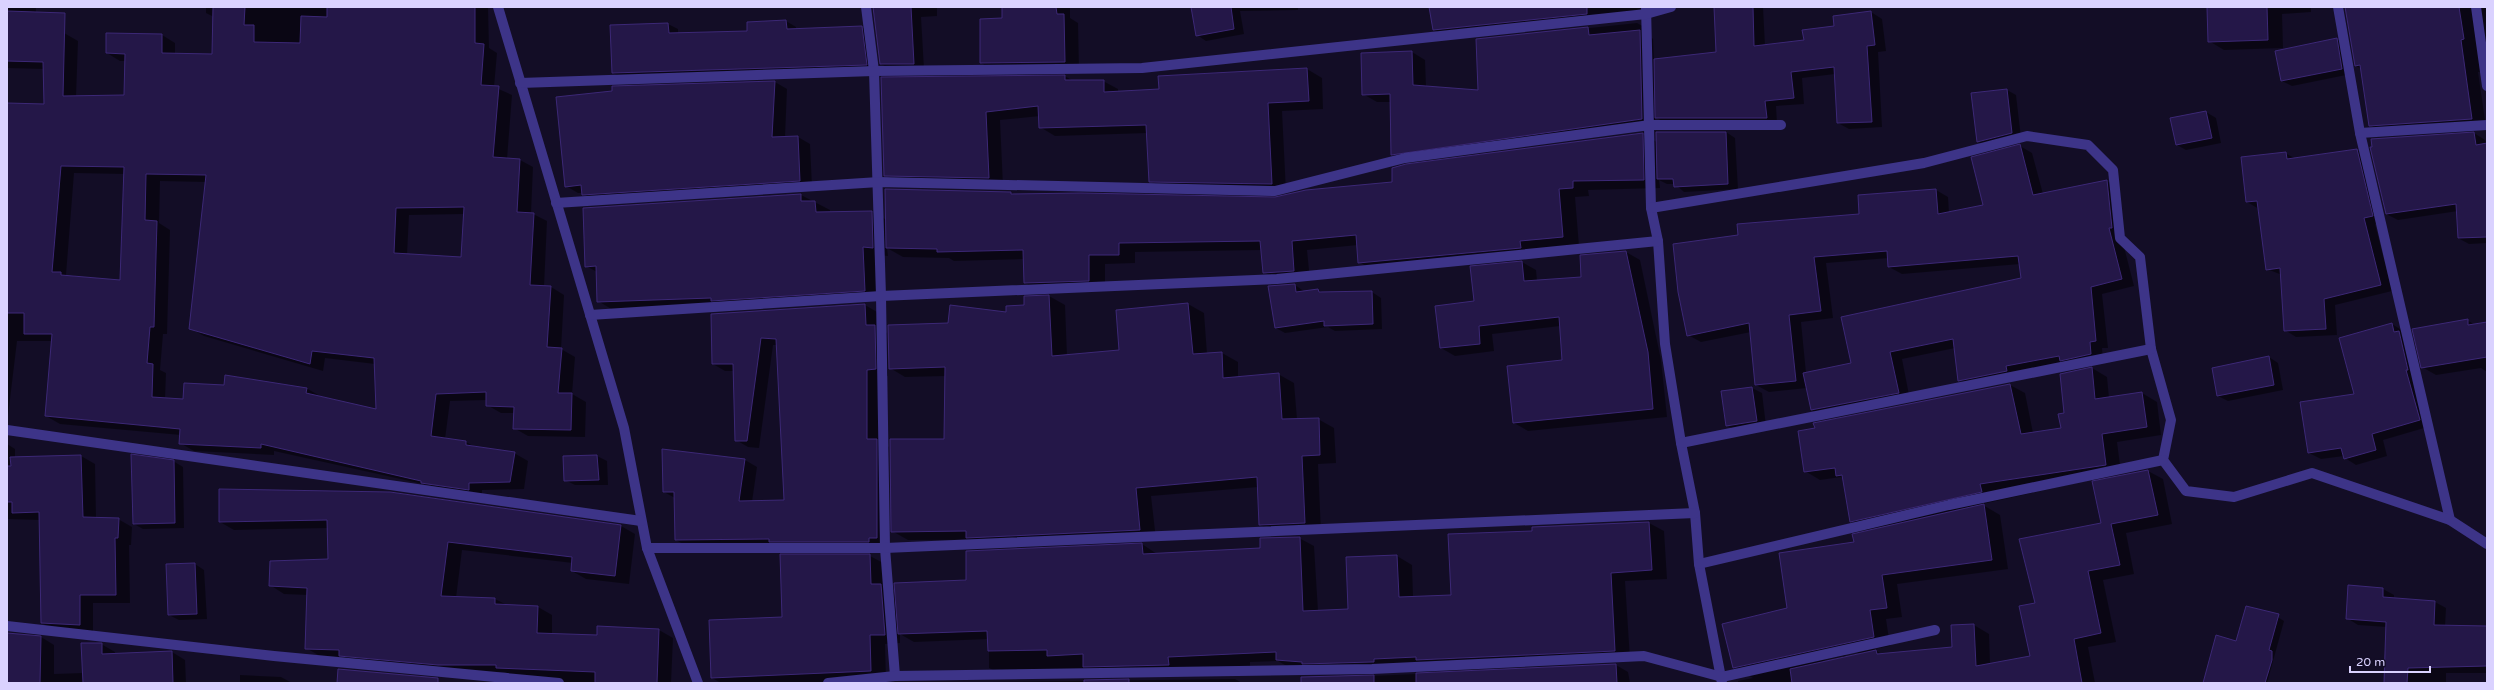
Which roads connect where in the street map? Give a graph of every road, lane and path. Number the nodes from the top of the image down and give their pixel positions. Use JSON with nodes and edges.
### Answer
{"nodes":[{"id":1,"x":498,"y":7,"type":"edge"},
{"id":2,"x":866,"y":7,"type":"edge"},
{"id":3,"x":1671,"y":7,"type":"edge"},
{"id":4,"x":2338,"y":7,"type":"edge"},
{"id":5,"x":2476,"y":7,"type":"edge"},
{"id":6,"x":1646,"y":11,"type":"edge"},
{"id":7,"x":874,"y":71,"type":"junction"},
{"id":8,"x":520,"y":83,"type":"junction"},
{"id":9,"x":2487,"y":86,"type":"edge"},
{"id":10,"x":1650,"y":125,"type":"junction"},
{"id":11,"x":1781,"y":125,"type":"dead end"},
{"id":12,"x":2487,"y":125,"type":"edge"},
{"id":13,"x":2360,"y":133,"type":"junction"},
{"id":14,"x":879,"y":182,"type":"junction"},
{"id":15,"x":556,"y":203,"type":"junction"},
{"id":16,"x":1651,"y":208,"type":"junction"},
{"id":17,"x":1658,"y":241,"type":"junction"},
{"id":18,"x":882,"y":296,"type":"junction"},
{"id":19,"x":590,"y":315,"type":"junction"},
{"id":20,"x":2151,"y":349,"type":"junction"},
{"id":21,"x":7,"y":430,"type":"edge"},
{"id":22,"x":1681,"y":443,"type":"junction"},
{"id":23,"x":2163,"y":460,"type":"junction"},
{"id":24,"x":1695,"y":513,"type":"junction"},
{"id":25,"x":2450,"y":520,"type":"junction"},
{"id":26,"x":641,"y":521,"type":"junction"},
{"id":27,"x":2487,"y":544,"type":"edge"},
{"id":28,"x":647,"y":548,"type":"junction"},
{"id":29,"x":885,"y":548,"type":"junction"},
{"id":30,"x":1699,"y":564,"type":"junction"},
{"id":31,"x":7,"y":626,"type":"edge"},
{"id":32,"x":1935,"y":630,"type":"dead end"},
{"id":33,"x":896,"y":676,"type":"junction"},
{"id":34,"x":1722,"y":680,"type":"edge"},
{"id":35,"x":559,"y":683,"type":"edge"},
{"id":36,"x":698,"y":683,"type":"edge"},
{"id":37,"x":828,"y":683,"type":"edge"}],
"edges":[{"from":1,"to":8,"type":"street"},
{"from":2,"to":7,"type":"street"},
{"from":3,"to":6,"type":"street"},
{"from":4,"to":13,"type":"street"},
{"from":5,"to":9,"type":"street"},
{"from":6,"to":7,"type":"street"},
{"from":6,"to":10,"type":"street"},
{"from":7,"to":8,"type":"street"},
{"from":7,"to":14,"type":"street"},
{"from":8,"to":15,"type":"street"},
{"from":10,"to":11,"type":"street"},
{"from":10,"to":14,"type":"street"},
{"from":10,"to":16,"type":"street"},
{"from":12,"to":13,"type":"street"},
{"from":13,"to":25,"type":"street"},
{"from":14,"to":15,"type":"street"},
{"from":14,"to":18,"type":"street"},
{"from":15,"to":19,"type":"street"},
{"from":16,"to":17,"type":"street"},
{"from":16,"to":20,"type":"street"},
{"from":17,"to":18,"type":"street"},
{"from":17,"to":22,"type":"street"},
{"from":18,"to":19,"type":"street"},
{"from":18,"to":29,"type":"street"},
{"from":19,"to":26,"type":"street"},
{"from":20,"to":22,"type":"street"},
{"from":20,"to":23,"type":"street"},
{"from":21,"to":26,"type":"street"},
{"from":22,"to":24,"type":"street"},
{"from":23,"to":25,"type":"street"},
{"from":23,"to":30,"type":"street"},
{"from":24,"to":29,"type":"street"},
{"from":24,"to":30,"type":"street"},
{"from":25,"to":27,"type":"street"},
{"from":26,"to":28,"type":"street"},
{"from":28,"to":29,"type":"street"},
{"from":28,"to":36,"type":"street"},
{"from":29,"to":33,"type":"street"},
{"from":30,"to":34,"type":"street"},
{"from":31,"to":35,"type":"street"},
{"from":32,"to":34,"type":"street"},
{"from":33,"to":34,"type":"street"},
{"from":33,"to":37,"type":"street"}]}
